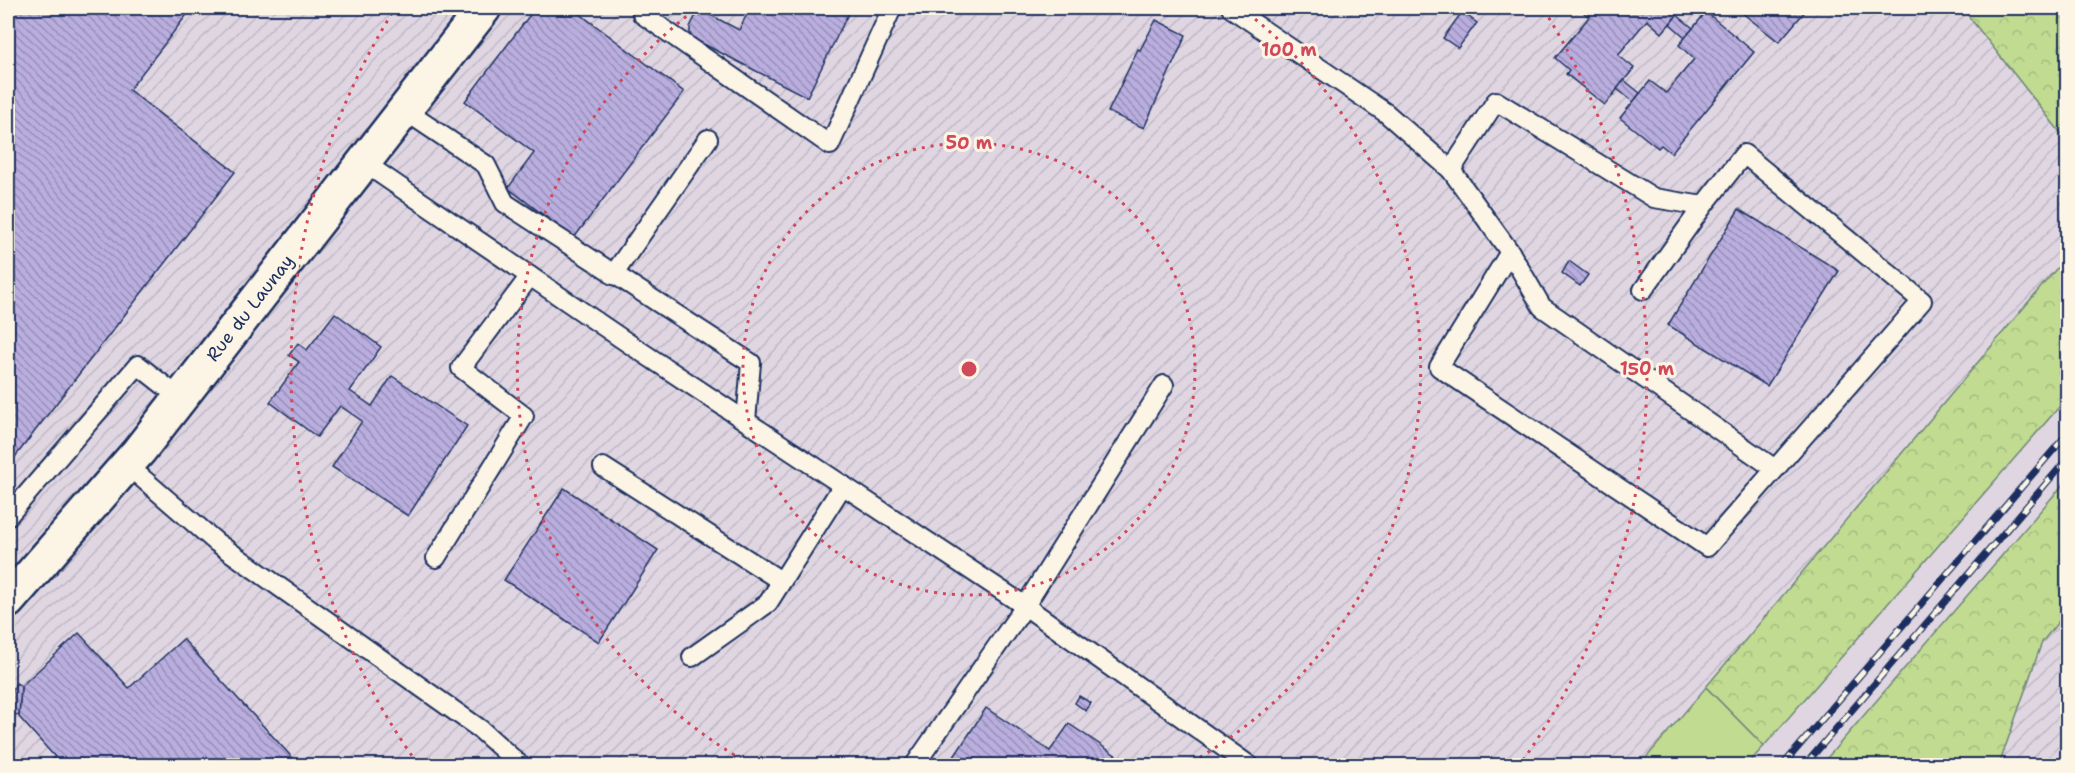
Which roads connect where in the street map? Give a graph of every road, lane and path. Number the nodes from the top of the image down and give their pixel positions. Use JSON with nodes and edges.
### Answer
{"nodes":[{"id":1,"x":484,"y":8,"type":"edge"},
{"id":2,"x":646,"y":8,"type":"edge"},
{"id":3,"x":892,"y":8,"type":"edge"},
{"id":4,"x":1231,"y":8,"type":"edge"},
{"id":5,"x":404,"y":110,"type":"junction"},
{"id":6,"x":708,"y":139,"type":"dead end"},
{"id":7,"x":363,"y":162,"type":"junction"},
{"id":8,"x":1451,"y":170,"type":"junction"},
{"id":9,"x":1703,"y":206,"type":"junction"},
{"id":10,"x":1510,"y":252,"type":"junction"},
{"id":11,"x":613,"y":275,"type":"junction"},
{"id":12,"x":530,"y":276,"type":"junction"},
{"id":13,"x":1642,"y":290,"type":"dead end"},
{"id":14,"x":1164,"y":386,"type":"dead end"},
{"id":15,"x":180,"y":398,"type":"junction"},
{"id":16,"x":746,"y":421,"type":"junction"},
{"id":17,"x":127,"y":465,"type":"junction"},
{"id":18,"x":603,"y":467,"type":"dead end"},
{"id":19,"x":1775,"y":469,"type":"junction"},
{"id":20,"x":843,"y":485,"type":"junction"},
{"id":21,"x":8,"y":516,"type":"edge"},
{"id":22,"x":436,"y":558,"type":"dead end"},
{"id":23,"x":781,"y":581,"type":"junction"},
{"id":24,"x":8,"y":601,"type":"edge"},
{"id":25,"x":1025,"y":606,"type":"junction"},
{"id":26,"x":692,"y":657,"type":"dead end"},
{"id":27,"x":522,"y":765,"type":"edge"},
{"id":28,"x":914,"y":765,"type":"edge"},
{"id":29,"x":1250,"y":765,"type":"edge"}],
"edges":[{"from":1,"to":5,"type":"street","name":"Rue du Launay"},
{"from":2,"to":3,"type":"lane"},
{"from":4,"to":8,"type":"lane"},
{"from":5,"to":7,"type":"street","name":"Rue du Launay"},
{"from":5,"to":11,"type":"lane"},
{"from":6,"to":11,"type":"lane"},
{"from":7,"to":12,"type":"lane"},
{"from":7,"to":15,"type":"street","name":"Rue du Launay"},
{"from":8,"to":9,"type":"lane"},
{"from":8,"to":10,"type":"lane"},
{"from":9,"to":13,"type":"lane"},
{"from":9,"to":19,"type":"lane"},
{"from":10,"to":19,"type":"lane"},
{"from":10,"to":19,"type":"lane"},
{"from":11,"to":16,"type":"lane"},
{"from":12,"to":16,"type":"lane"},
{"from":12,"to":22,"type":"lane"},
{"from":14,"to":25,"type":"lane"},
{"from":15,"to":17,"type":"street","name":"Rue du Launay"},
{"from":15,"to":21,"type":"lane"},
{"from":16,"to":20,"type":"lane"},
{"from":17,"to":24,"type":"street","name":"Rue du Launay"},
{"from":17,"to":27,"type":"lane"},
{"from":18,"to":23,"type":"lane"},
{"from":20,"to":23,"type":"lane"},
{"from":20,"to":25,"type":"lane"},
{"from":23,"to":26,"type":"lane"},
{"from":25,"to":28,"type":"lane"},
{"from":25,"to":29,"type":"lane"}]}
